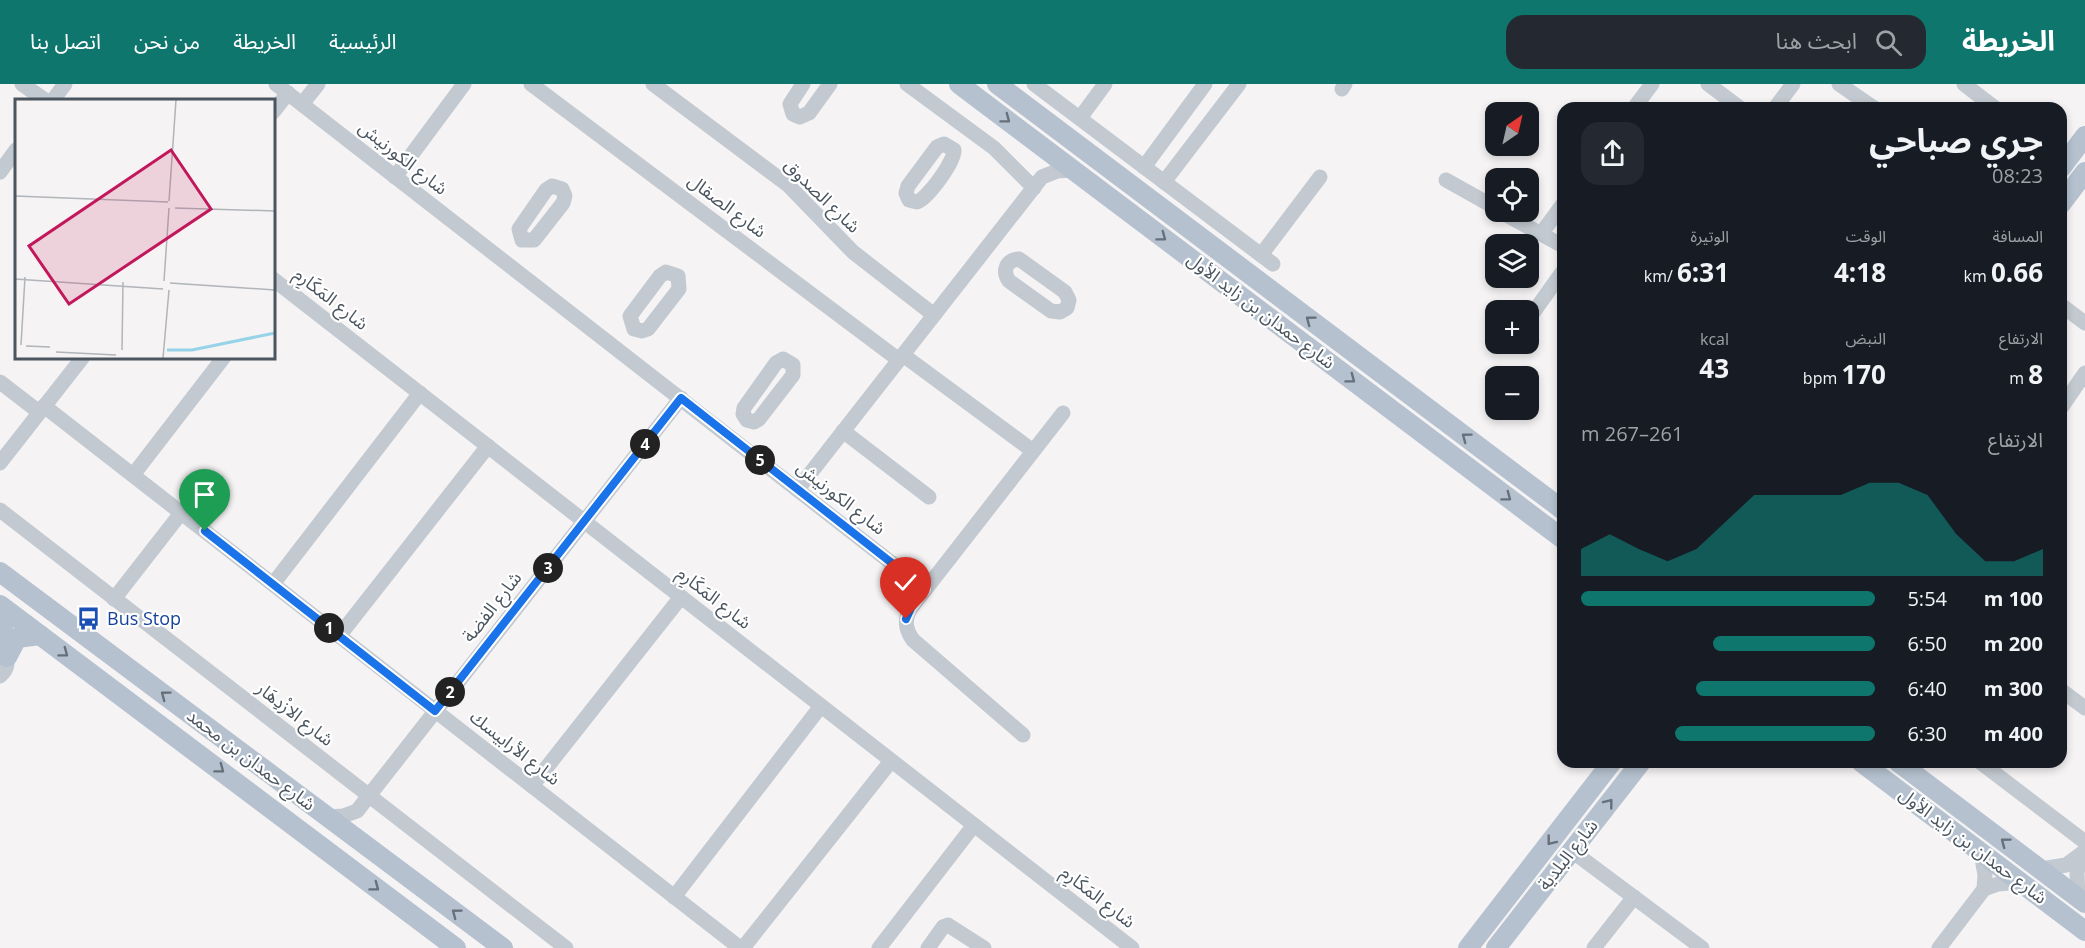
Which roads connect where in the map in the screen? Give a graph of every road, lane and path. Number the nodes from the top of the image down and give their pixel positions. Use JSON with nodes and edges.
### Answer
{"nodes":[{"id":1,"x":22,"y":84,"type":"edge"},
{"id":2,"x":65,"y":84,"type":"edge"},
{"id":3,"x":318,"y":84,"type":"edge"},
{"id":4,"x":464,"y":84,"type":"edge"},
{"id":5,"x":531,"y":84,"type":"edge"},
{"id":6,"x":653,"y":84,"type":"edge"},
{"id":7,"x":803,"y":84,"type":"edge"},
{"id":8,"x":830,"y":84,"type":"edge"},
{"id":9,"x":907,"y":84,"type":"edge"},
{"id":10,"x":959,"y":84,"type":"edge"},
{"id":11,"x":997,"y":84,"type":"edge"},
{"id":12,"x":1034,"y":84,"type":"edge"},
{"id":13,"x":1105,"y":84,"type":"edge"},
{"id":14,"x":1205,"y":84,"type":"edge"},
{"id":15,"x":1239,"y":84,"type":"edge"},
{"id":16,"x":1652,"y":84,"type":"edge"},
{"id":17,"x":1708,"y":84,"type":"edge"},
{"id":18,"x":1793,"y":84,"type":"edge"},
{"id":19,"x":1839,"y":84,"type":"edge"},
{"id":20,"x":1964,"y":84,"type":"edge"},
{"id":21,"x":281,"y":87,"type":"edge"},
{"id":22,"x":550,"y":89,"type":"edge"},
{"id":23,"x":44,"y":99,"type":"edge"},
{"id":24,"x":54,"y":99,"type":"edge"},
{"id":25,"x":1638,"y":102,"type":"edge"},
{"id":26,"x":1732,"y":102,"type":"edge"},
{"id":27,"x":1780,"y":102,"type":"edge"},
{"id":28,"x":1865,"y":102,"type":"edge"},
{"id":29,"x":1987,"y":102,"type":"edge"},
{"id":30,"x":302,"y":104,"type":"junction"},
{"id":31,"x":274,"y":109,"type":"edge"},
{"id":32,"x":1080,"y":118,"type":"junction"},
{"id":33,"x":965,"y":126,"type":"junction"},
{"id":34,"x":1037,"y":143,"type":"junction"},
{"id":35,"x":2075,"y":143,"type":"edge"},
{"id":36,"x":951,"y":146,"type":"dead end"},
{"id":37,"x":1120,"y":149,"type":"junction"},
{"id":38,"x":15,"y":151,"type":"edge"},
{"id":39,"x":1091,"y":155,"type":"junction"},
{"id":40,"x":2067,"y":157,"type":"edge"},
{"id":41,"x":1144,"y":167,"type":"junction"},
{"id":42,"x":1073,"y":170,"type":"junction"},
{"id":43,"x":0,"y":172,"type":"edge"},
{"id":44,"x":2085,"y":172,"type":"edge"},
{"id":45,"x":395,"y":177,"type":"junction"},
{"id":46,"x":1320,"y":177,"type":"dead end"},
{"id":47,"x":1123,"y":179,"type":"junction"},
{"id":48,"x":1446,"y":180,"type":"dead end"},
{"id":49,"x":1164,"y":182,"type":"junction"},
{"id":50,"x":1038,"y":183,"type":"junction"},
{"id":51,"x":2067,"y":196,"type":"edge"},
{"id":52,"x":1485,"y":202,"type":"edge"},
{"id":53,"x":1557,"y":212,"type":"edge"},
{"id":54,"x":1519,"y":222,"type":"edge"},
{"id":55,"x":1541,"y":234,"type":"junction"},
{"id":56,"x":522,"y":240,"type":"dead end"},
{"id":57,"x":1557,"y":243,"type":"edge"},
{"id":58,"x":987,"y":248,"type":"junction"},
{"id":59,"x":506,"y":262,"type":"junction"},
{"id":60,"x":1008,"y":264,"type":"dead end"},
{"id":61,"x":1557,"y":279,"type":"edge"},
{"id":62,"x":275,"y":286,"type":"edge"},
{"id":63,"x":1539,"y":305,"type":"edge"},
{"id":64,"x":2067,"y":310,"type":"edge"},
{"id":65,"x":934,"y":315,"type":"junction"},
{"id":66,"x":2085,"y":323,"type":"edge"},
{"id":67,"x":634,"y":329,"type":"dead end"},
{"id":68,"x":618,"y":350,"type":"junction"},
{"id":69,"x":81,"y":358,"type":"edge"},
{"id":70,"x":223,"y":358,"type":"edge"},
{"id":71,"x":901,"y":358,"type":"junction"},
{"id":72,"x":2085,"y":374,"type":"edge"},
{"id":73,"x":0,"y":382,"type":"edge"},
{"id":74,"x":420,"y":393,"type":"junction"},
{"id":75,"x":681,"y":398,"type":"junction"},
{"id":76,"x":2067,"y":400,"type":"edge"},
{"id":77,"x":42,"y":409,"type":"junction"},
{"id":78,"x":1062,"y":413,"type":"dead end"},
{"id":79,"x":747,"y":420,"type":"dead end"},
{"id":80,"x":843,"y":431,"type":"junction"},
{"id":81,"x":733,"y":439,"type":"junction"},
{"id":82,"x":488,"y":446,"type":"junction"},
{"id":83,"x":1033,"y":451,"type":"junction"},
{"id":84,"x":0,"y":463,"type":"edge"},
{"id":85,"x":133,"y":475,"type":"junction"},
{"id":86,"x":798,"y":489,"type":"junction"},
{"id":87,"x":929,"y":497,"type":"dead end"},
{"id":88,"x":1557,"y":505,"type":"edge"},
{"id":89,"x":0,"y":510,"type":"edge"},
{"id":90,"x":181,"y":513,"type":"junction"},
{"id":91,"x":584,"y":521,"type":"junction"},
{"id":92,"x":1557,"y":534,"type":"edge"},
{"id":93,"x":0,"y":572,"type":"edge"},
{"id":94,"x":273,"y":584,"type":"junction"},
{"id":95,"x":925,"y":589,"type":"junction"},
{"id":96,"x":681,"y":597,"type":"junction"},
{"id":97,"x":114,"y":598,"type":"junction"},
{"id":98,"x":0,"y":605,"type":"edge"},
{"id":99,"x":0,"y":617,"type":"edge"},
{"id":100,"x":40,"y":635,"type":"junction"},
{"id":101,"x":339,"y":636,"type":"junction"},
{"id":102,"x":0,"y":637,"type":"edge"},
{"id":103,"x":3,"y":653,"type":"edge"},
{"id":104,"x":0,"y":676,"type":"edge"},
{"id":105,"x":2067,"y":694,"type":"edge"},
{"id":106,"x":821,"y":706,"type":"junction"},
{"id":107,"x":2085,"y":708,"type":"edge"},
{"id":108,"x":435,"y":711,"type":"junction"},
{"id":109,"x":1023,"y":735,"type":"dead end"},
{"id":110,"x":891,"y":761,"type":"junction"},
{"id":111,"x":1607,"y":768,"type":"edge"},
{"id":112,"x":1636,"y":768,"type":"edge"},
{"id":113,"x":1869,"y":768,"type":"edge"},
{"id":114,"x":1911,"y":768,"type":"edge"},
{"id":115,"x":1987,"y":768,"type":"edge"},
{"id":116,"x":532,"y":786,"type":"junction"},
{"id":117,"x":368,"y":796,"type":"junction"},
{"id":118,"x":357,"y":811,"type":"junction"},
{"id":119,"x":328,"y":817,"type":"junction"},
{"id":120,"x":974,"y":825,"type":"junction"},
{"id":121,"x":360,"y":841,"type":"junction"},
{"id":122,"x":2083,"y":850,"type":"edge"},
{"id":123,"x":1572,"y":851,"type":"junction"},
{"id":124,"x":1981,"y":853,"type":"junction"},
{"id":125,"x":2041,"y":869,"type":"junction"},
{"id":126,"x":2021,"y":882,"type":"junction"},
{"id":127,"x":1984,"y":889,"type":"junction"},
{"id":128,"x":674,"y":897,"type":"junction"},
{"id":129,"x":1634,"y":897,"type":"junction"},
{"id":130,"x":2082,"y":900,"type":"edge"},
{"id":131,"x":2085,"y":931,"type":"edge"},
{"id":132,"x":456,"y":948,"type":"edge"},
{"id":133,"x":503,"y":948,"type":"edge"},
{"id":134,"x":566,"y":948,"type":"edge"},
{"id":135,"x":742,"y":948,"type":"edge"},
{"id":136,"x":879,"y":948,"type":"edge"},
{"id":137,"x":928,"y":948,"type":"edge"},
{"id":138,"x":984,"y":948,"type":"edge"},
{"id":139,"x":1132,"y":948,"type":"edge"},
{"id":140,"x":1468,"y":948,"type":"edge"},
{"id":141,"x":1496,"y":948,"type":"edge"},
{"id":142,"x":1594,"y":948,"type":"edge"},
{"id":143,"x":1701,"y":948,"type":"edge"},
{"id":144,"x":1939,"y":948,"type":"edge"}],
"edges":[{"from":1,"to":23,"type":"street"},
{"from":2,"to":24,"type":"street"},
{"from":3,"to":30,"type":"street"},
{"from":4,"to":45,"type":"street"},
{"from":5,"to":22,"type":"street","name":"شارع الصقال"},
{"from":6,"to":65,"type":"street","name":"شارع الصدوق"},
{"from":7,"to":8,"type":"street"},
{"from":9,"to":33,"type":"street"},
{"from":10,"to":34,"type":"main road","name":"شارع حمدان بن زايد الأول","one_way":true},
{"from":11,"to":39,"type":"main road","name":"شارع حمدان بن زايد الأول"},
{"from":12,"to":32,"type":"street"},
{"from":13,"to":32,"type":"street"},
{"from":14,"to":41,"type":"street"},
{"from":15,"to":49,"type":"street"},
{"from":16,"to":25,"type":"street"},
{"from":17,"to":26,"type":"street"},
{"from":18,"to":27,"type":"street"},
{"from":19,"to":28,"type":"street"},
{"from":20,"to":29,"type":"street"},
{"from":21,"to":30,"type":"street","name":"شارع الكورنيش"},
{"from":21,"to":31,"type":"street"},
{"from":22,"to":71,"type":"street","name":"شارع الصقال"},
{"from":30,"to":45,"type":"street","name":"شارع الكورنيش"},
{"from":32,"to":37,"type":"street"},
{"from":33,"to":36,"type":"street"},
{"from":33,"to":50,"type":"street"},
{"from":34,"to":42,"type":"main road","name":"شارع حمدان بن زايد الأول"},
{"from":34,"to":50,"type":"street"},
{"from":35,"to":40,"type":"main road"},
{"from":37,"to":39,"type":"street"},
{"from":37,"to":41,"type":"street"},
{"from":37,"to":47,"type":"street"},
{"from":38,"to":43,"type":"street"},
{"from":39,"to":47,"type":"main road","name":"شارع حمدان بن زايد الأول"},
{"from":41,"to":49,"type":"street"},
{"from":42,"to":50,"type":"street"},
{"from":42,"to":92,"type":"main road","name":"شارع حمدان بن زايد الأول","one_way":true},
{"from":44,"to":51,"type":"main road"},
{"from":45,"to":59,"type":"street","name":"شارع الكورنيش"},
{"from":46,"to":49,"type":"street"},
{"from":88,"to":47,"type":"main road","name":"شارع حمدان بن زايد الأول","one_way":true},
{"from":48,"to":52,"type":"street"},
{"from":50,"to":58,"type":"street"},
{"from":53,"to":55,"type":"street"},
{"from":54,"to":55,"type":"street"},
{"from":55,"to":57,"type":"street"},
{"from":56,"to":59,"type":"street"},
{"from":58,"to":60,"type":"street"},
{"from":58,"to":65,"type":"street"},
{"from":59,"to":68,"type":"street","name":"شارع الكورنيش"},
{"from":61,"to":63,"type":"street"},
{"from":62,"to":74,"type":"street","name":"شارع المَكَارِم"},
{"from":64,"to":66,"type":"street"},
{"from":65,"to":71,"type":"street"},
{"from":67,"to":68,"type":"street"},
{"from":68,"to":75,"type":"street","name":"شارع الكورنيش"},
{"from":69,"to":77,"type":"street"},
{"from":70,"to":85,"type":"street"},
{"from":71,"to":80,"type":"street"},
{"from":71,"to":83,"type":"street","name":"شارع الصقال"},
{"from":72,"to":76,"type":"street"},
{"from":73,"to":77,"type":"street","name":"شارع الأرابيسك"},
{"from":74,"to":82,"type":"street","name":"شارع المَكَارِم"},
{"from":74,"to":94,"type":"street"},
{"from":75,"to":81,"type":"street","name":"شارع الكورنيش"},
{"from":75,"to":91,"type":"street","name":"شارع الفضة"},
{"from":77,"to":84,"type":"street"},
{"from":77,"to":85,"type":"street","name":"شارع الأرابيسك"},
{"from":78,"to":83,"type":"street"},
{"from":79,"to":81,"type":"street"},
{"from":80,"to":86,"type":"street"},
{"from":80,"to":87,"type":"street"},
{"from":81,"to":86,"type":"street","name":"شارع الكورنيش"},
{"from":82,"to":91,"type":"street","name":"شارع المَكَارِم"},
{"from":82,"to":101,"type":"street"},
{"from":83,"to":95,"type":"street"},
{"from":85,"to":90,"type":"street","name":"شارع الأرابيسك"},
{"from":86,"to":95,"type":"street","name":"شارع الكورنيش"},
{"from":89,"to":97,"type":"street","name":"شارع الازْدِهَار"},
{"from":90,"to":94,"type":"street","name":"شارع الأرابيسك"},
{"from":90,"to":97,"type":"street"},
{"from":91,"to":96,"type":"street","name":"شارع المَكَارِم"},
{"from":91,"to":108,"type":"street","name":"شارع الفضة"},
{"from":119,"to":93,"type":"main road","name":"شارع حمدان بن محمد","one_way":true},
{"from":94,"to":101,"type":"street","name":"شارع الأرابيسك"},
{"from":95,"to":109,"type":"street"},
{"from":96,"to":106,"type":"street","name":"شارع المَكَارِم"},
{"from":96,"to":116,"type":"street"},
{"from":97,"to":117,"type":"street","name":"شارع الازْدِهَار"},
{"from":98,"to":100,"type":"main road","name":"شارع حمدان بن محمد"},
{"from":99,"to":102,"type":"main road"},
{"from":100,"to":103,"type":"main road"},
{"from":100,"to":132,"type":"main road","name":"شارع حمدان بن محمد","one_way":true},
{"from":101,"to":108,"type":"street","name":"شارع الأرابيسك"},
{"from":103,"to":104,"type":"street"},
{"from":105,"to":107,"type":"street"},
{"from":106,"to":110,"type":"street","name":"شارع المَكَارِم"},
{"from":106,"to":128,"type":"street"},
{"from":108,"to":116,"type":"street","name":"شارع الأرابيسك"},
{"from":108,"to":117,"type":"street","name":"شارع الفضة"},
{"from":110,"to":120,"type":"street","name":"شارع المَكَارِم"},
{"from":110,"to":135,"type":"street"},
{"from":111,"to":140,"type":"main road","name":"شارع البلدية","one_way":true},
{"from":123,"to":112,"type":"main road","name":"شارع البلدية","one_way":true},
{"from":113,"to":124,"type":"main road","name":"شارع حمدان بن زايد الأول"},
{"from":125,"to":114,"type":"main road","name":"شارع حمدان بن زايد الأول","one_way":true},
{"from":115,"to":122,"type":"street"},
{"from":116,"to":128,"type":"street","name":"شارع الأرابيسك"},
{"from":117,"to":118,"type":"street","name":"شارع الفضة"},
{"from":117,"to":134,"type":"street","name":"شارع الازْدِهَار"},
{"from":118,"to":119,"type":"street"},
{"from":118,"to":121,"type":"street"},
{"from":119,"to":121,"type":"main road","name":"شارع حمدان بن محمد"},
{"from":120,"to":136,"type":"street"},
{"from":120,"to":139,"type":"street","name":"شارع المَكَارِم"},
{"from":133,"to":121,"type":"main road","name":"شارع حمدان بن محمد","one_way":true},
{"from":122,"to":125,"type":"street"},
{"from":122,"to":130,"type":"street"},
{"from":123,"to":129,"type":"street"},
{"from":123,"to":141,"type":"main road","name":"شارع البلدية"},
{"from":124,"to":126,"type":"main road","name":"شارع حمدان بن زايد الأول"},
{"from":124,"to":127,"type":"street"},
{"from":125,"to":130,"type":"main road","name":"شارع حمدان بن زايد الأول"},
{"from":126,"to":127,"type":"street"},
{"from":126,"to":131,"type":"main road","name":"شارع حمدان بن زايد الأول"},
{"from":127,"to":144,"type":"street"},
{"from":128,"to":135,"type":"street","name":"شارع الأرابيسك"},
{"from":129,"to":142,"type":"street"},
{"from":129,"to":143,"type":"street"},
{"from":137,"to":138,"type":"street"}]}
